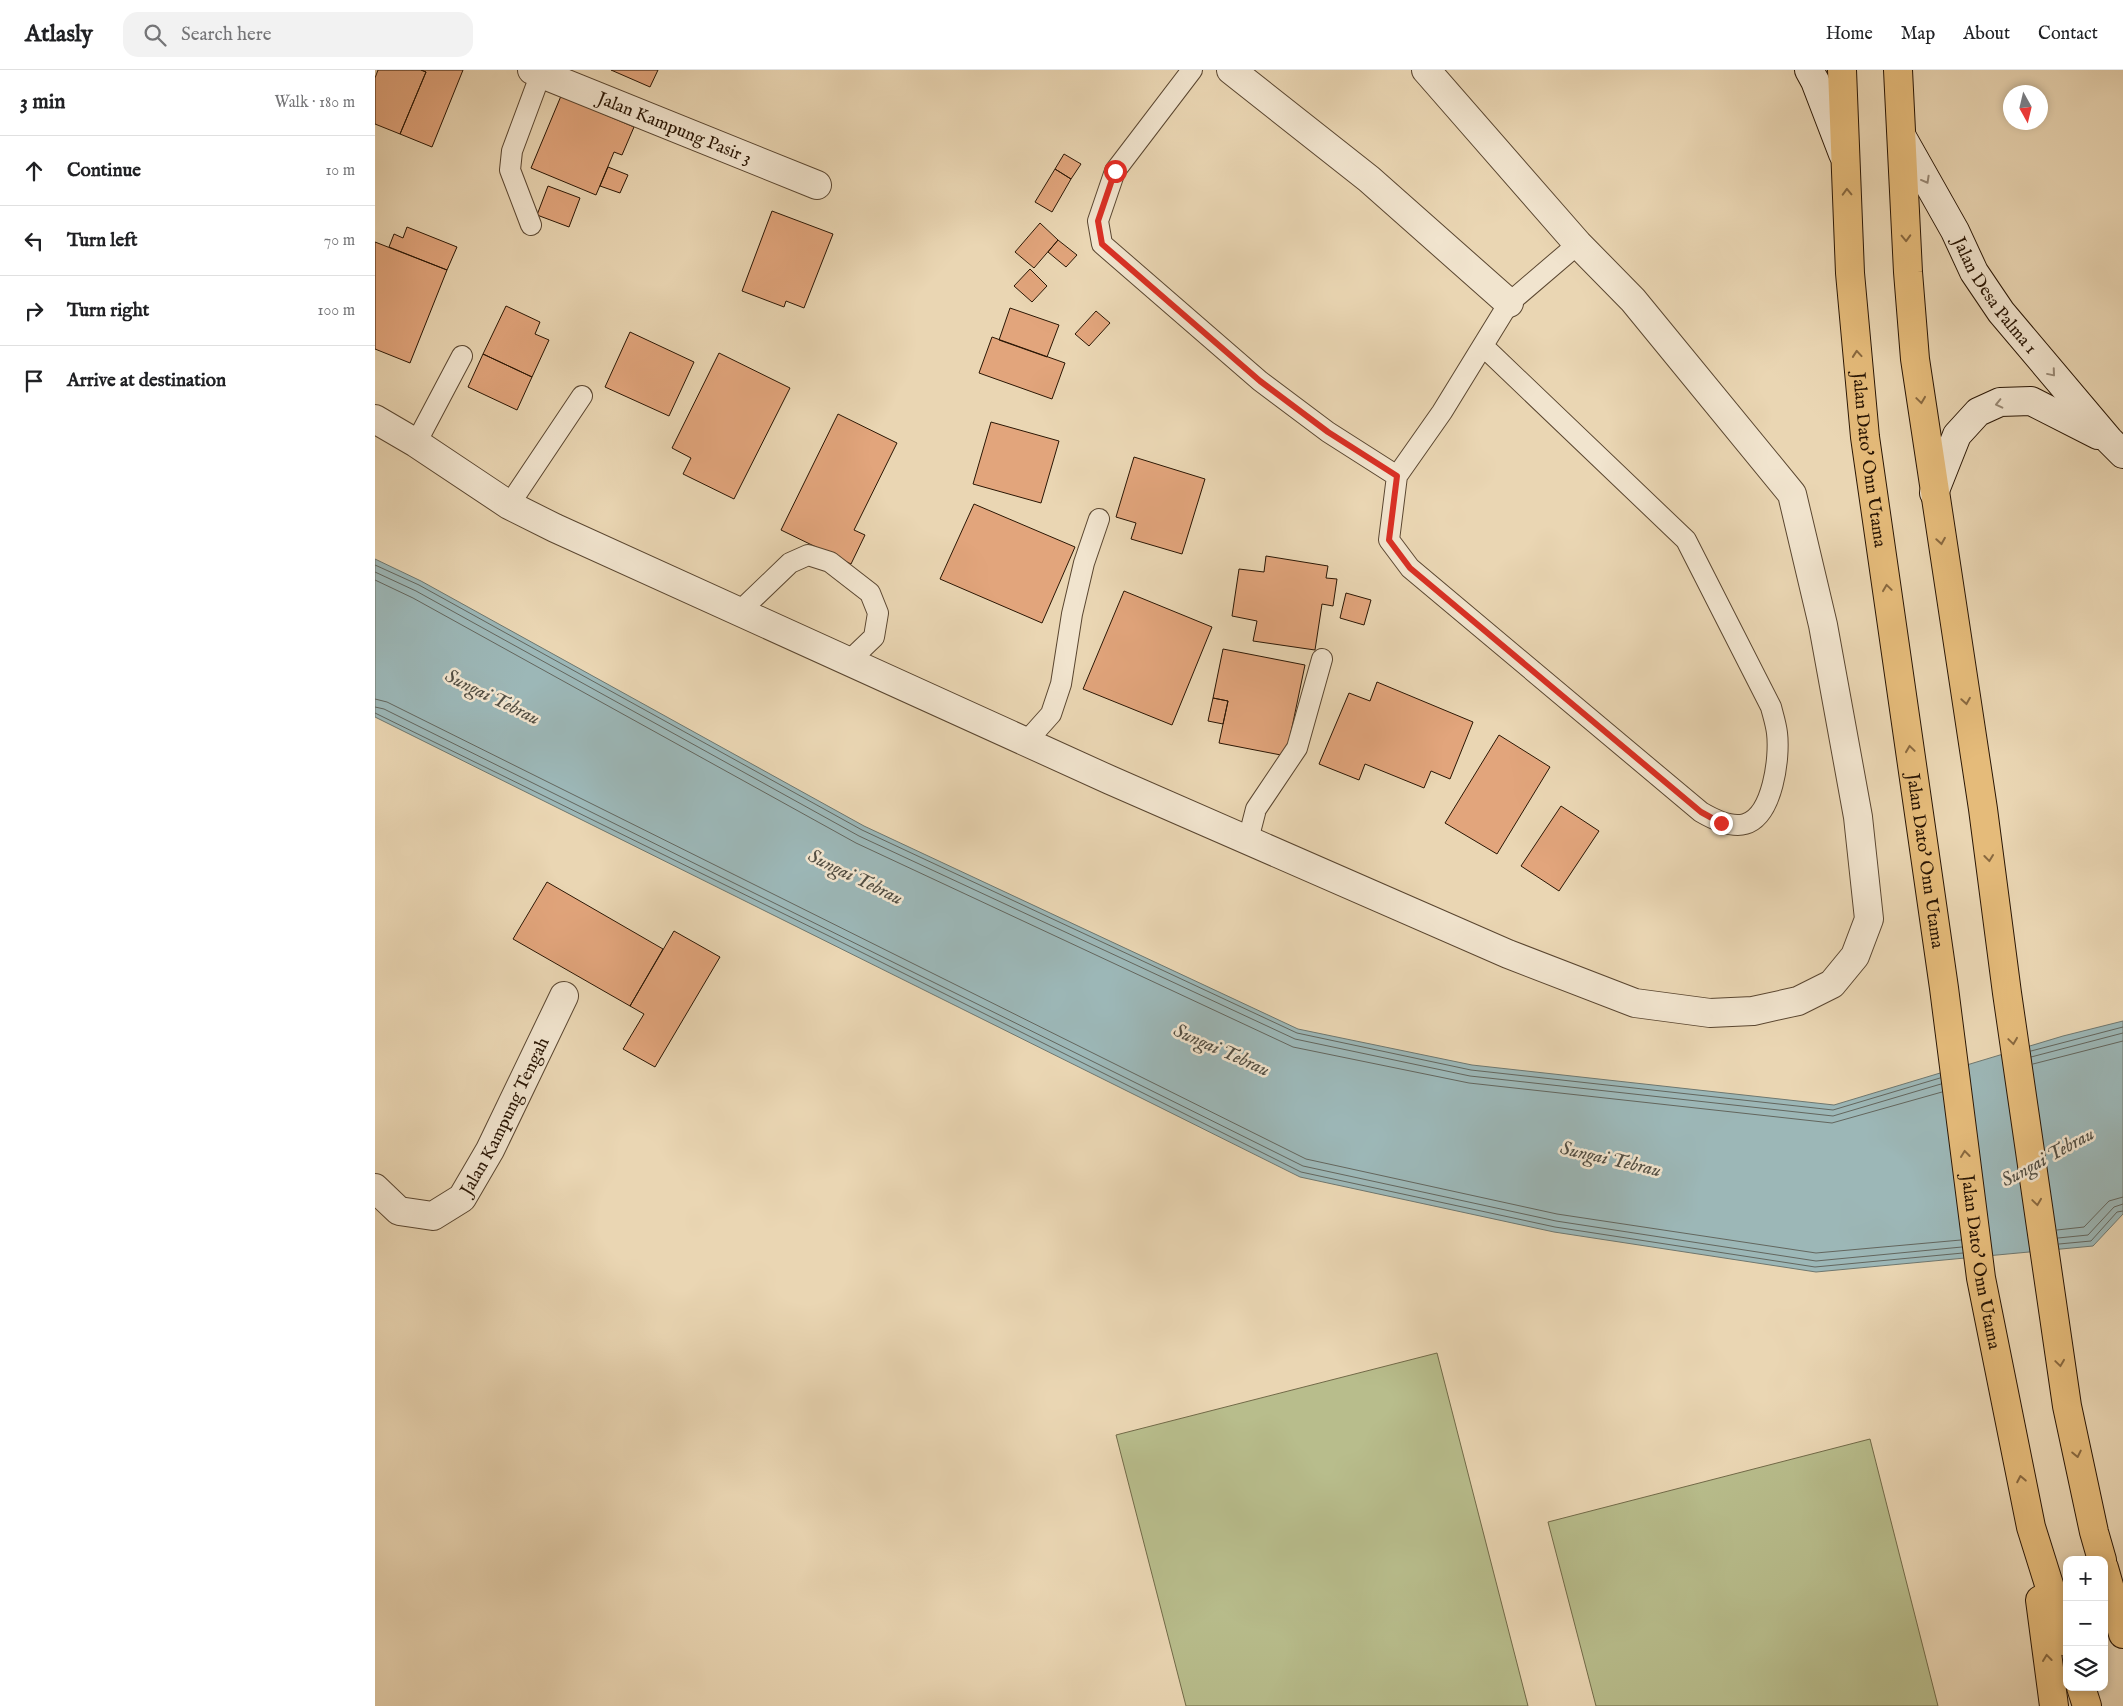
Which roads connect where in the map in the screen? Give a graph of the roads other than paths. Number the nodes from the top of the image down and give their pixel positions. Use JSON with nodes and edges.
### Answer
{"nodes":[{"id":1,"x":1192,"y":70,"type":"edge"},
{"id":2,"x":1231,"y":70,"type":"edge"},
{"id":3,"x":1426,"y":70,"type":"edge"},
{"id":4,"x":1809,"y":70,"type":"edge"},
{"id":5,"x":1832,"y":70,"type":"edge"},
{"id":6,"x":1842,"y":70,"type":"edge"},
{"id":7,"x":1899,"y":70,"type":"edge"},
{"id":8,"x":1912,"y":70,"type":"edge"},
{"id":9,"x":536,"y":72,"type":"edge"},
{"id":10,"x":1902,"y":137,"type":"junction"},
{"id":11,"x":1846,"y":162,"type":"junction"},
{"id":12,"x":817,"y":185,"type":"dead end"},
{"id":13,"x":531,"y":226,"type":"dead end"},
{"id":14,"x":1579,"y":244,"type":"junction"},
{"id":15,"x":1509,"y":303,"type":"junction"},
{"id":16,"x":1483,"y":346,"type":"junction"},
{"id":17,"x":462,"y":356,"type":"dead end"},
{"id":18,"x":583,"y":396,"type":"dead end"},
{"id":19,"x":375,"y":419,"type":"edge"},
{"id":20,"x":416,"y":443,"type":"junction"},
{"id":21,"x":2116,"y":447,"type":"edge"},
{"id":22,"x":1397,"y":476,"type":"junction"},
{"id":23,"x":1934,"y":493,"type":"junction"},
{"id":24,"x":509,"y":505,"type":"junction"},
{"id":25,"x":1099,"y":519,"type":"dead end"},
{"id":26,"x":739,"y":612,"type":"junction"},
{"id":27,"x":1322,"y":659,"type":"dead end"},
{"id":28,"x":848,"y":662,"type":"junction"},
{"id":29,"x":1026,"y":742,"type":"junction"},
{"id":30,"x":1248,"y":840,"type":"junction"},
{"id":31,"x":564,"y":996,"type":"dead end"},
{"id":32,"x":375,"y":1188,"type":"edge"},
{"id":33,"x":2031,"y":1527,"type":"junction"},
{"id":34,"x":2094,"y":1532,"type":"junction"},
{"id":35,"x":2101,"y":1556,"type":"edge"},
{"id":36,"x":2108,"y":1582,"type":"edge"},
{"id":37,"x":2123,"y":1588,"type":"edge"},
{"id":38,"x":2063,"y":1629,"type":"edge"},
{"id":39,"x":2123,"y":1634,"type":"edge"},
{"id":40,"x":2082,"y":1691,"type":"edge"},
{"id":41,"x":2053,"y":1706,"type":"edge"},
{"id":42,"x":2087,"y":1706,"type":"edge"}],
"edges":[{"from":1,"to":22,"type":"lane"},
{"from":2,"to":15,"type":"street"},
{"from":3,"to":14,"type":"street"},
{"from":4,"to":11,"type":"street"},
{"from":5,"to":11,"type":"main road"},
{"from":6,"to":11,"type":"main road","name":"Jalan Dato' Onn Utama"},
{"from":7,"to":10,"type":"main road"},
{"from":8,"to":10,"type":"main road"},
{"from":9,"to":12,"type":"street","name":"Jalan Kampung Pasir 3"},
{"from":9,"to":13,"type":"lane"},
{"from":10,"to":21,"type":"street","name":"Jalan Desa Palma 1","one_way":true},
{"from":10,"to":23,"type":"main road","one_way":true},
{"from":33,"to":11,"type":"main road","name":"Jalan Dato' Onn Utama","one_way":true},
{"from":14,"to":15,"type":"lane"},
{"from":14,"to":30,"type":"street"},
{"from":15,"to":16,"type":"lane"},
{"from":16,"to":22,"type":"lane"},
{"from":16,"to":22,"type":"lane"},
{"from":17,"to":20,"type":"lane"},
{"from":18,"to":24,"type":"lane"},
{"from":19,"to":20,"type":"street"},
{"from":20,"to":24,"type":"street"},
{"from":21,"to":23,"type":"street","name":"Jalan Desa Palma 1","one_way":true},
{"from":23,"to":34,"type":"main road","one_way":true},
{"from":24,"to":26,"type":"street"},
{"from":25,"to":29,"type":"lane"},
{"from":26,"to":28,"type":"street"},
{"from":26,"to":28,"type":"lane"},
{"from":27,"to":30,"type":"lane"},
{"from":28,"to":29,"type":"street"},
{"from":29,"to":30,"type":"street"},
{"from":31,"to":32,"type":"street","name":"Jalan Kampung Tengah"},
{"from":33,"to":38,"type":"main road","name":"Jalan Dato' Onn Utama"},
{"from":41,"to":33,"type":"main road","one_way":true},
{"from":34,"to":35,"type":"main road"},
{"from":34,"to":37,"type":"main road"},
{"from":36,"to":39,"type":"main road"},
{"from":40,"to":42,"type":"main road"}]}
